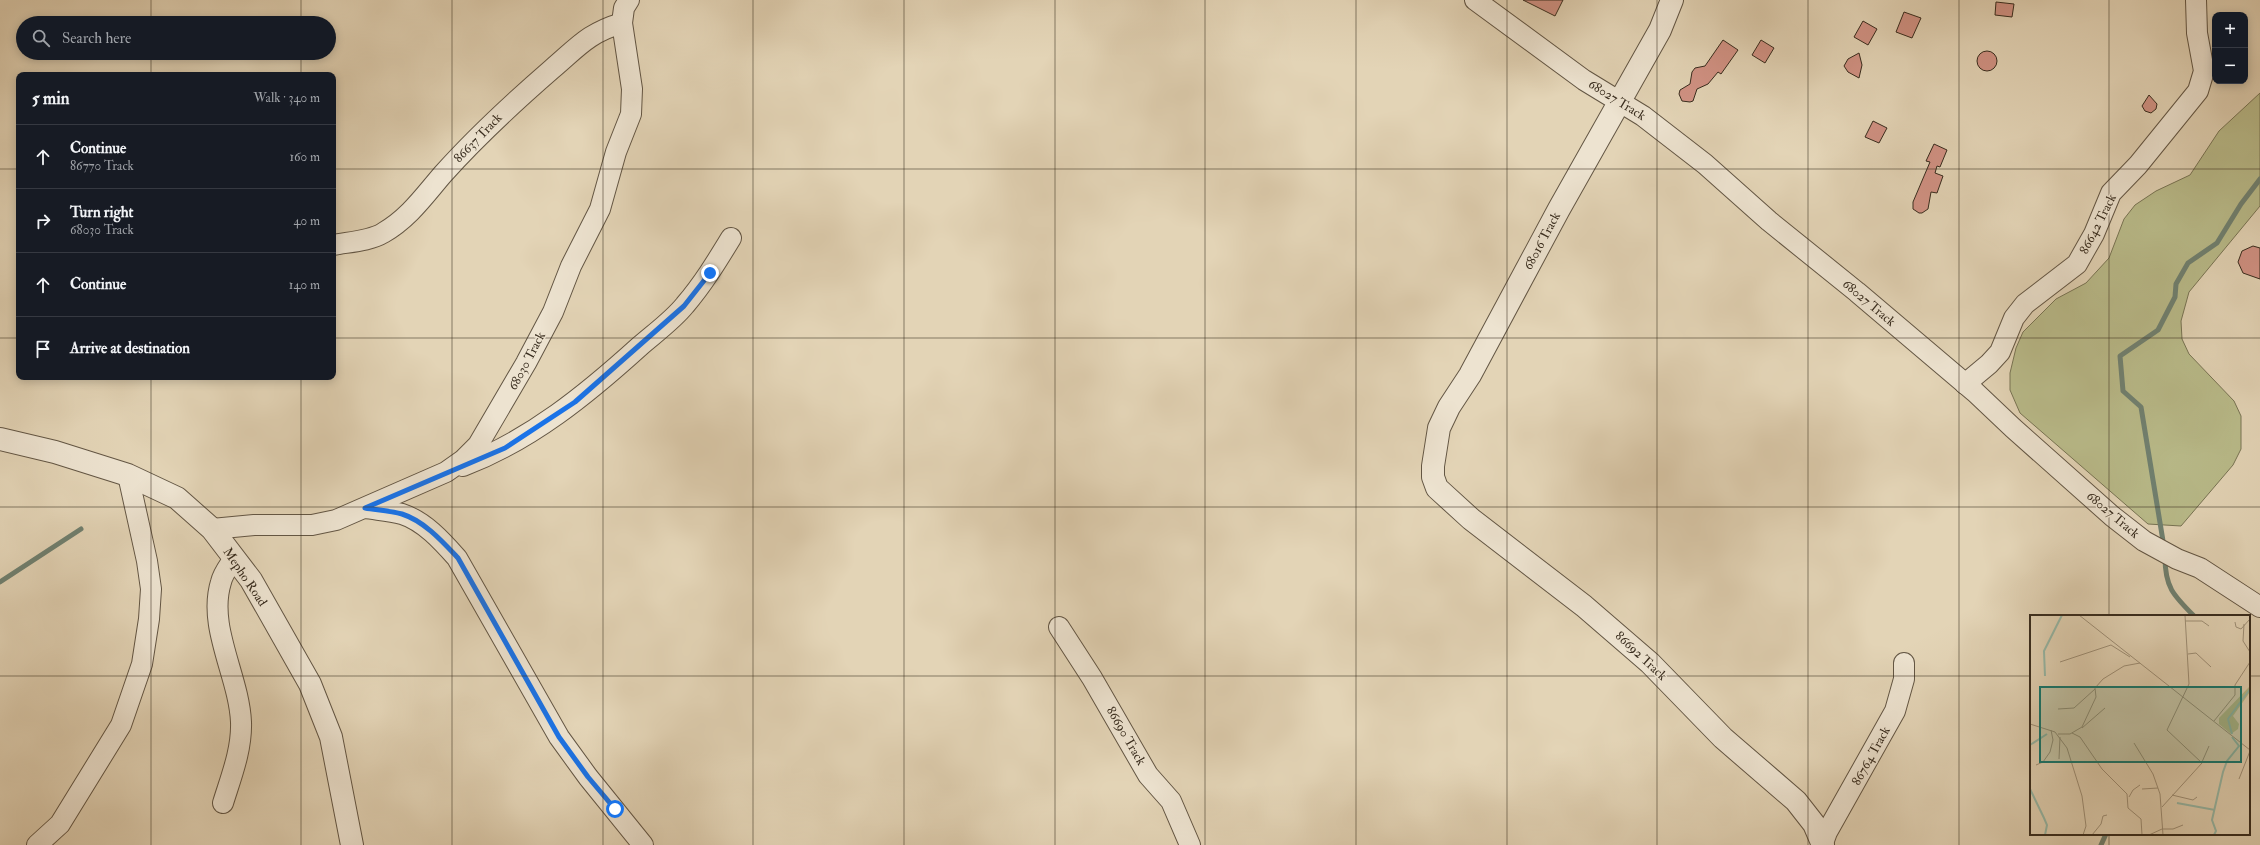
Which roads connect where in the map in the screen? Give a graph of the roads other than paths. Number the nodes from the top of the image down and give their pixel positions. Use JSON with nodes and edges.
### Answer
{"nodes":[{"id":1,"x":629,"y":0,"type":"edge"},
{"id":2,"x":1475,"y":0,"type":"edge"},
{"id":3,"x":1672,"y":0,"type":"edge"},
{"id":4,"x":2196,"y":0,"type":"edge"},
{"id":5,"x":622,"y":22,"type":"junction"},
{"id":6,"x":1619,"y":100,"type":"junction"},
{"id":7,"x":731,"y":238,"type":"dead end"},
{"id":8,"x":336,"y":244,"type":"edge"},
{"id":9,"x":1965,"y":384,"type":"junction"},
{"id":10,"x":0,"y":439,"type":"edge"},
{"id":11,"x":446,"y":472,"type":"junction"},
{"id":12,"x":128,"y":475,"type":"junction"},
{"id":13,"x":1437,"y":488,"type":"joint"},
{"id":14,"x":365,"y":508,"type":"junction"},
{"id":15,"x":212,"y":529,"type":"junction"},
{"id":16,"x":234,"y":558,"type":"junction"},
{"id":17,"x":2260,"y":607,"type":"edge"},
{"id":18,"x":1059,"y":627,"type":"dead end"},
{"id":19,"x":1904,"y":663,"type":"dead end"},
{"id":20,"x":223,"y":803,"type":"dead end"},
{"id":21,"x":1823,"y":844,"type":"edge"},
{"id":22,"x":37,"y":845,"type":"edge"},
{"id":23,"x":352,"y":845,"type":"edge"},
{"id":24,"x":643,"y":845,"type":"edge"},
{"id":25,"x":1190,"y":845,"type":"edge"}],
"edges":[{"from":1,"to":5,"type":"street","name":"68030 Track"},
{"from":2,"to":6,"type":"street","name":"68027 Track"},
{"from":3,"to":6,"type":"street","name":"68016 Track"},
{"from":4,"to":9,"type":"street","name":"86642 Track"},
{"from":5,"to":8,"type":"street","name":"86637 Track"},
{"from":5,"to":11,"type":"street","name":"68030 Track"},
{"from":6,"to":9,"type":"street","name":"68027 Track"},
{"from":6,"to":13,"type":"street","name":"68016 Track"},
{"from":7,"to":11,"type":"street"},
{"from":9,"to":17,"type":"street","name":"68027 Track"},
{"from":10,"to":12,"type":"street","name":"Mepho Road"},
{"from":11,"to":14,"type":"street","name":"68030 Track"},
{"from":12,"to":15,"type":"street","name":"Mepho Road"},
{"from":12,"to":22,"type":"street"},
{"from":13,"to":21,"type":"street","name":"86692 Track"},
{"from":14,"to":15,"type":"street","name":"68030 Track"},
{"from":14,"to":24,"type":"street"},
{"from":15,"to":16,"type":"street","name":"Mepho Road"},
{"from":16,"to":20,"type":"street"},
{"from":16,"to":23,"type":"street","name":"Mepho Road"},
{"from":18,"to":25,"type":"street","name":"86690 Track"},
{"from":19,"to":21,"type":"street","name":"86764 Track"}]}
